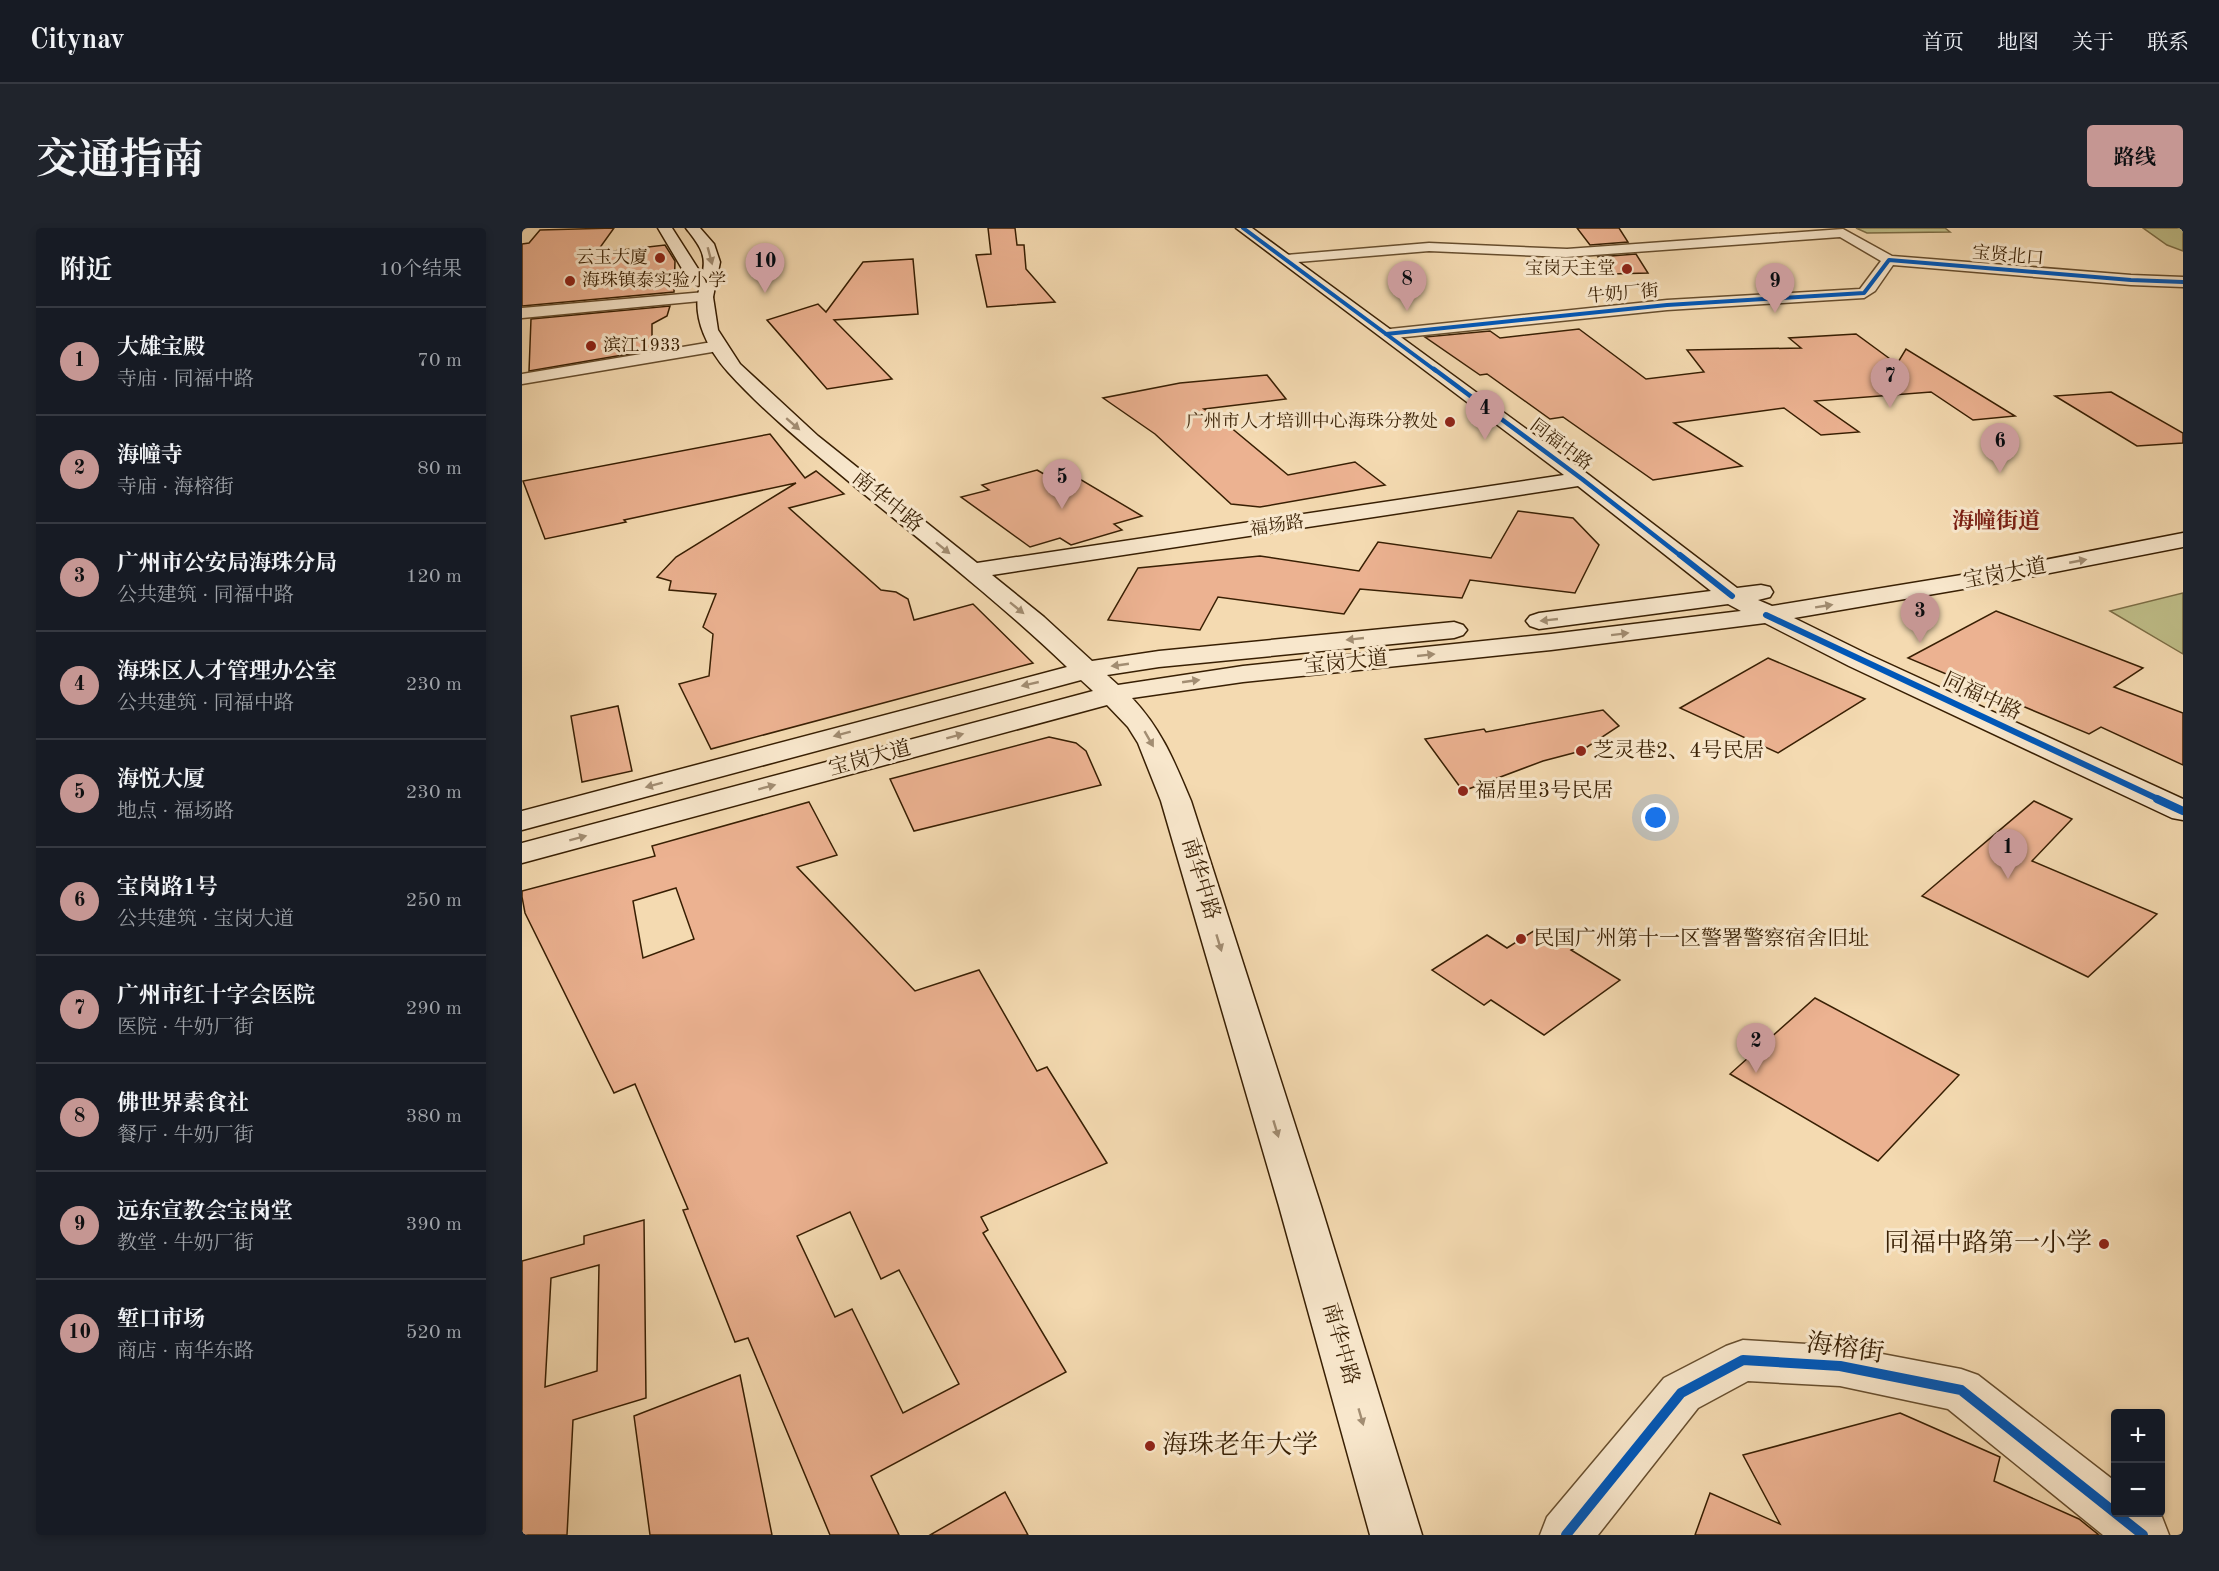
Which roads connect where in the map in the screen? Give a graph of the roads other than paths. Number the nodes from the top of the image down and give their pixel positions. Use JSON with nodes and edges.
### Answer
{"nodes":[{"id":1,"x":665,"y":228,"type":"edge"},
{"id":2,"x":1243,"y":228,"type":"edge"},
{"id":3,"x":1839,"y":231,"type":"edge"},
{"id":4,"x":690,"y":235,"type":"edge"},
{"id":5,"x":1285,"y":258,"type":"junction"},
{"id":6,"x":1889,"y":260,"type":"junction"},
{"id":7,"x":2183,"y":282,"type":"edge"},
{"id":8,"x":705,"y":293,"type":"junction"},
{"id":9,"x":522,"y":313,"type":"edge"},
{"id":10,"x":1386,"y":334,"type":"junction"},
{"id":11,"x":718,"y":346,"type":"junction"},
{"id":12,"x":522,"y":379,"type":"edge"},
{"id":13,"x":1582,"y":479,"type":"junction"},
{"id":14,"x":2183,"y":521,"type":"edge"},
{"id":15,"x":2183,"y":540,"type":"edge"},
{"id":16,"x":972,"y":571,"type":"junction"},
{"id":17,"x":1825,"y":583,"type":"dead end"},
{"id":18,"x":1787,"y":588,"type":"dead end"},
{"id":19,"x":1732,"y":597,"type":"junction"},
{"id":20,"x":1766,"y":615,"type":"junction"},
{"id":21,"x":1100,"y":682,"type":"junction"},
{"id":22,"x":2183,"y":810,"type":"edge"},
{"id":23,"x":522,"y":821,"type":"edge"},
{"id":24,"x":522,"y":853,"type":"edge"},
{"id":25,"x":1396,"y":1535,"type":"edge"},
{"id":26,"x":1566,"y":1535,"type":"edge"},
{"id":27,"x":2143,"y":1535,"type":"edge"}],
"edges":[{"from":1,"to":8,"type":"main road"},
{"from":2,"to":5,"type":"main road","name":"同福中路"},
{"from":3,"to":5,"type":"main road"},
{"from":3,"to":6,"type":"main road"},
{"from":4,"to":8,"type":"main road","one_way":true},
{"from":5,"to":10,"type":"main road","name":"同福中路"},
{"from":6,"to":7,"type":"main road","name":"宝贤北口"},
{"from":6,"to":10,"type":"main road","name":"牛奶厂街"},
{"from":8,"to":9,"type":"main road"},
{"from":8,"to":11,"type":"main road"},
{"from":10,"to":13,"type":"main road","name":"同福中路"},
{"from":11,"to":12,"type":"main road"},
{"from":11,"to":16,"type":"main road","name":"南华中路","one_way":true},
{"from":13,"to":16,"type":"main road","name":"福场路"},
{"from":13,"to":19,"type":"main road","name":"同福中路"},
{"from":14,"to":17,"type":"main road","name":"宝岗大道"},
{"from":20,"to":15,"type":"main road","name":"宝岗大道","one_way":true},
{"from":16,"to":21,"type":"main road","name":"南华中路","one_way":true},
{"from":18,"to":19,"type":"main road","name":"宝岗大道"},
{"from":19,"to":20,"type":"main road","name":"同福中路"},
{"from":19,"to":21,"type":"main road","name":"宝岗大道","one_way":true},
{"from":21,"to":20,"type":"main road","name":"宝岗大道","one_way":true},
{"from":20,"to":22,"type":"main road","name":"同福中路"},
{"from":21,"to":23,"type":"main road","name":"宝岗大道","one_way":true},
{"from":24,"to":21,"type":"main road","name":"宝岗大道","one_way":true},
{"from":21,"to":25,"type":"main road","name":"南华中路","one_way":true},
{"from":26,"to":27,"type":"main road","name":"海榕街"}]}
